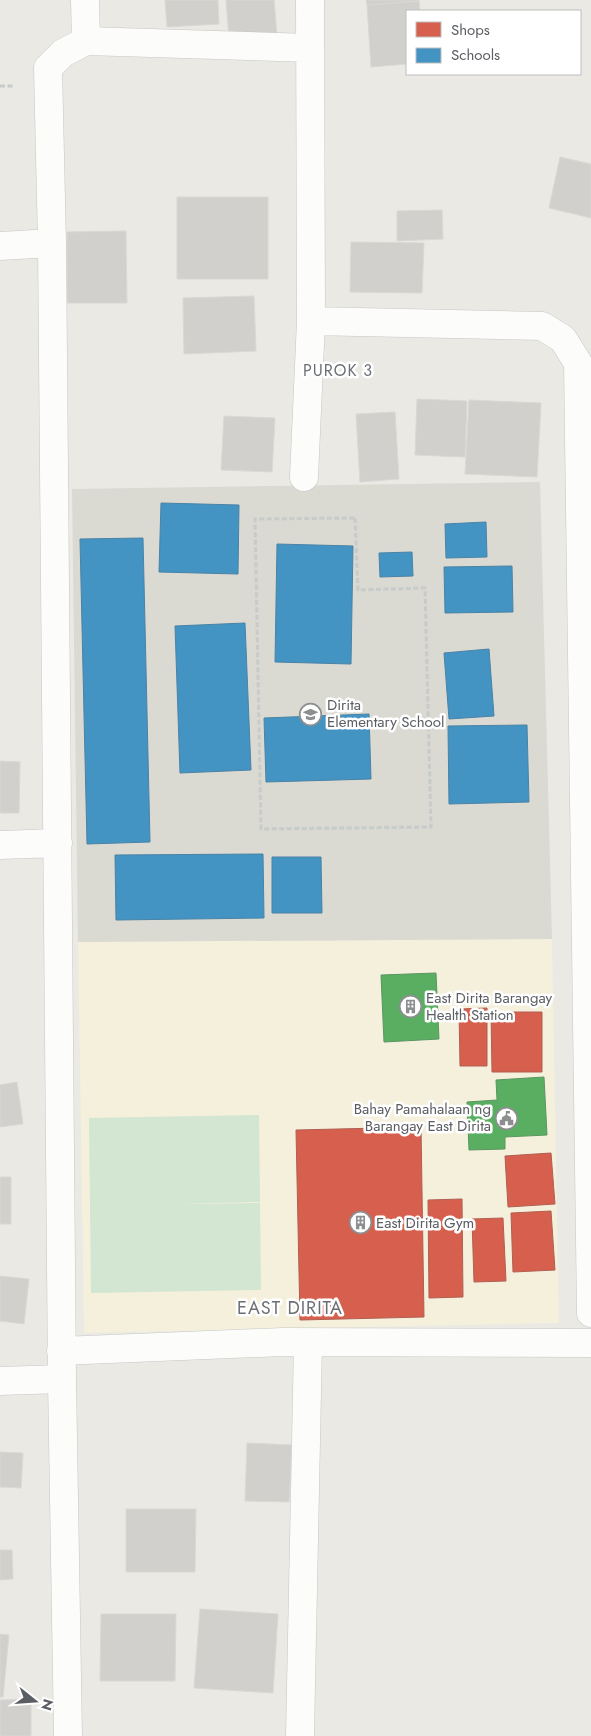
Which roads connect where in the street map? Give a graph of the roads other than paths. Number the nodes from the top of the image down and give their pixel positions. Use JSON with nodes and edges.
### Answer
{"nodes":[{"id":1,"x":85,"y":0,"type":"edge"},
{"id":2,"x":310,"y":0,"type":"edge"},
{"id":3,"x":86,"y":41,"type":"junction"},
{"id":4,"x":310,"y":48,"type":"junction"},
{"id":5,"x":52,"y":243,"type":"junction"},
{"id":6,"x":0,"y":246,"type":"edge"},
{"id":7,"x":311,"y":321,"type":"junction"},
{"id":8,"x":304,"y":477,"type":"dead end"},
{"id":9,"x":58,"y":843,"type":"junction"},
{"id":10,"x":0,"y":844,"type":"edge"},
{"id":11,"x":591,"y":1313,"type":"edge"},
{"id":12,"x":308,"y":1343,"type":"junction"},
{"id":13,"x":591,"y":1343,"type":"edge"},
{"id":14,"x":62,"y":1351,"type":"junction"},
{"id":15,"x":62,"y":1379,"type":"junction"},
{"id":16,"x":0,"y":1381,"type":"edge"},
{"id":17,"x":68,"y":1736,"type":"edge"},
{"id":18,"x":300,"y":1736,"type":"edge"}],
"edges":[{"from":1,"to":3,"type":"street"},
{"from":2,"to":4,"type":"street"},
{"from":3,"to":4,"type":"street"},
{"from":3,"to":5,"type":"street"},
{"from":4,"to":7,"type":"street"},
{"from":5,"to":6,"type":"street"},
{"from":5,"to":9,"type":"street"},
{"from":7,"to":8,"type":"street"},
{"from":7,"to":11,"type":"street"},
{"from":9,"to":10,"type":"street"},
{"from":9,"to":14,"type":"street"},
{"from":12,"to":13,"type":"street"},
{"from":12,"to":14,"type":"street"},
{"from":12,"to":18,"type":"street"},
{"from":14,"to":15,"type":"street"},
{"from":15,"to":16,"type":"street"},
{"from":15,"to":17,"type":"street"}]}
